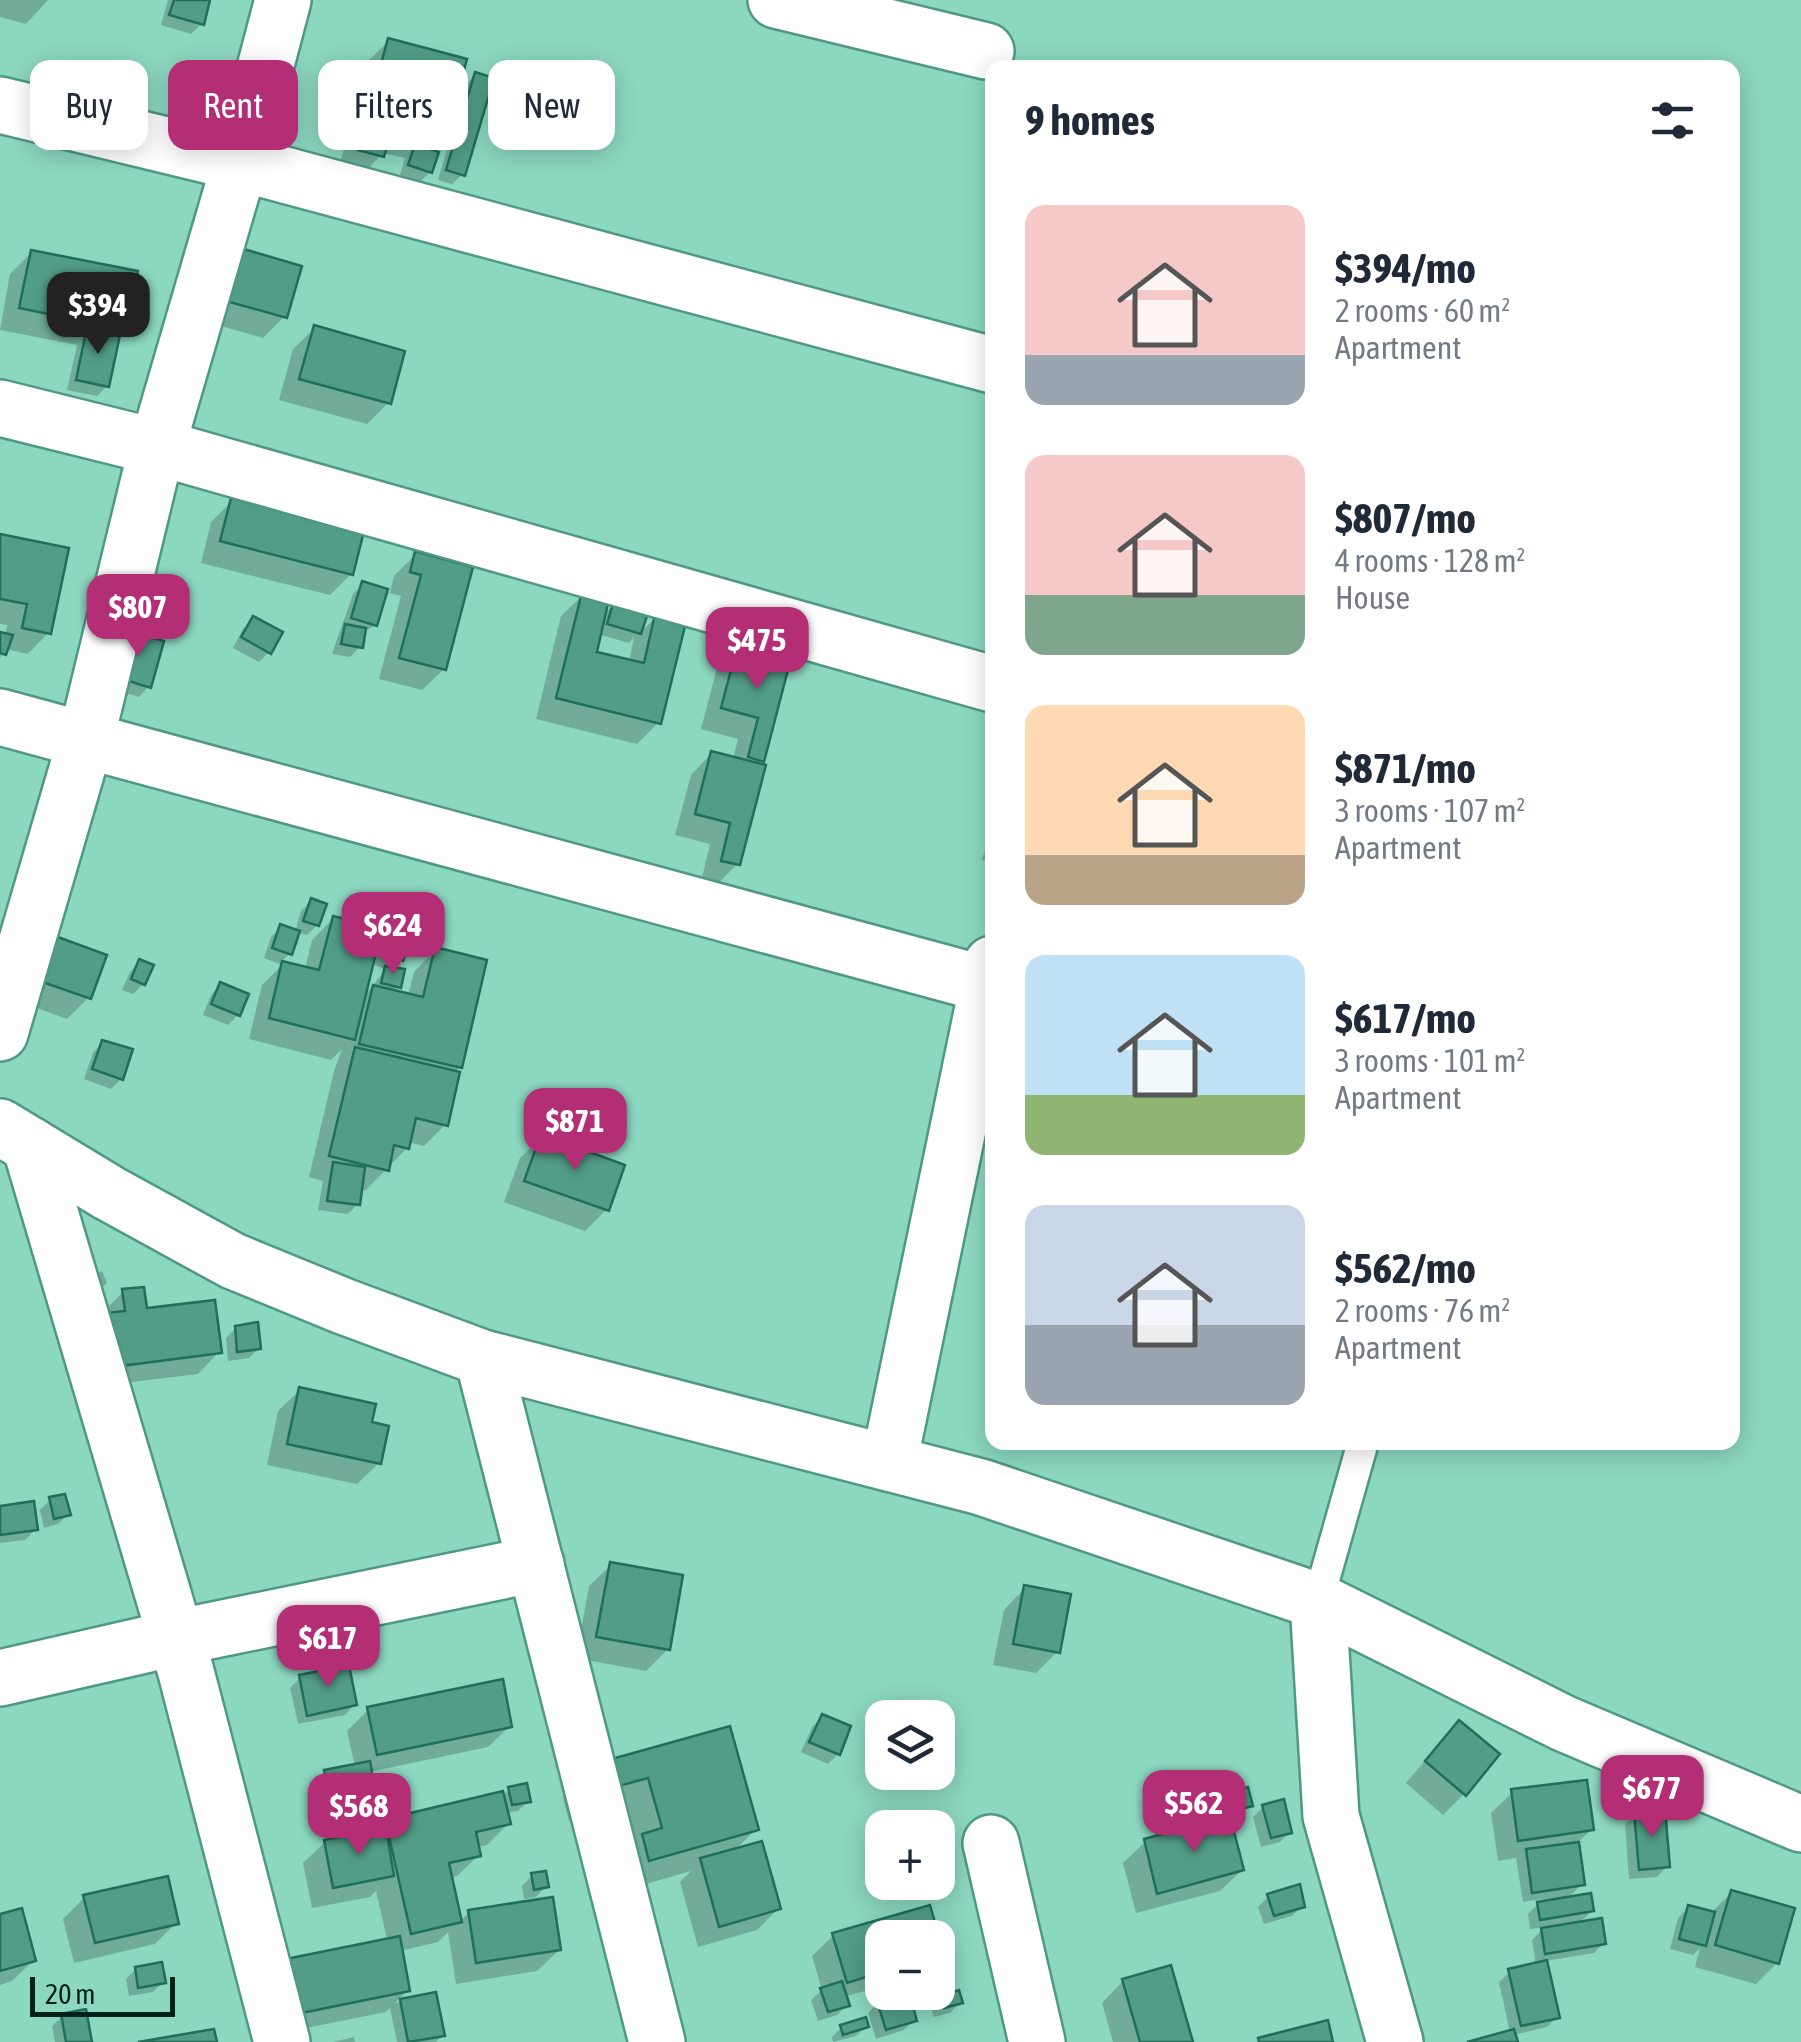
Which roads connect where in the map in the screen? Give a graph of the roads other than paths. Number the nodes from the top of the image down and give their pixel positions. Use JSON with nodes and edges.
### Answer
{"nodes":[{"id":1,"x":283,"y":0,"type":"edge"},
{"id":2,"x":776,"y":0,"type":"edge"},
{"id":3,"x":986,"y":51,"type":"dead end"},
{"id":4,"x":0,"y":105,"type":"edge"},
{"id":5,"x":240,"y":163,"type":"junction"},
{"id":6,"x":985,"y":363,"type":"edge"},
{"id":7,"x":0,"y":408,"type":"edge"},
{"id":8,"x":157,"y":447,"type":"junction"},
{"id":9,"x":985,"y":682,"type":"edge"},
{"id":10,"x":0,"y":716,"type":"edge"},
{"id":11,"x":86,"y":739,"type":"junction"},
{"id":12,"x":985,"y":976,"type":"edge"},
{"id":13,"x":985,"y":1007,"type":"edge"},
{"id":14,"x":0,"y":1033,"type":"edge"},
{"id":15,"x":15,"y":1136,"type":"edge"},
{"id":16,"x":484,"y":1358,"type":"junction"},
{"id":17,"x":1361,"y":1450,"type":"edge"},
{"id":18,"x":890,"y":1463,"type":"junction"},
{"id":19,"x":536,"y":1564,"type":"junction"},
{"id":20,"x":1318,"y":1601,"type":"junction"},
{"id":21,"x":175,"y":1638,"type":"junction"},
{"id":22,"x":0,"y":1678,"type":"edge"},
{"id":23,"x":1801,"y":1824,"type":"edge"},
{"id":24,"x":991,"y":1843,"type":"dead end"},
{"id":25,"x":282,"y":2042,"type":"edge"},
{"id":26,"x":657,"y":2042,"type":"edge"},
{"id":27,"x":1038,"y":2042,"type":"edge"},
{"id":28,"x":1395,"y":2042,"type":"edge"}],
"edges":[{"from":1,"to":5,"type":"street"},
{"from":2,"to":3,"type":"street"},
{"from":4,"to":5,"type":"street"},
{"from":5,"to":6,"type":"street"},
{"from":5,"to":8,"type":"street"},
{"from":7,"to":8,"type":"street"},
{"from":8,"to":9,"type":"street"},
{"from":8,"to":11,"type":"street"},
{"from":10,"to":11,"type":"street"},
{"from":11,"to":12,"type":"street"},
{"from":11,"to":14,"type":"street"},
{"from":13,"to":18,"type":"street"},
{"from":15,"to":16,"type":"street"},
{"from":15,"to":21,"type":"street"},
{"from":16,"to":18,"type":"street"},
{"from":16,"to":19,"type":"street"},
{"from":17,"to":20,"type":"lane"},
{"from":18,"to":20,"type":"street"},
{"from":19,"to":21,"type":"street"},
{"from":19,"to":26,"type":"street"},
{"from":20,"to":23,"type":"street"},
{"from":20,"to":28,"type":"street"},
{"from":21,"to":22,"type":"street"},
{"from":21,"to":25,"type":"street"},
{"from":24,"to":27,"type":"street"}]}
